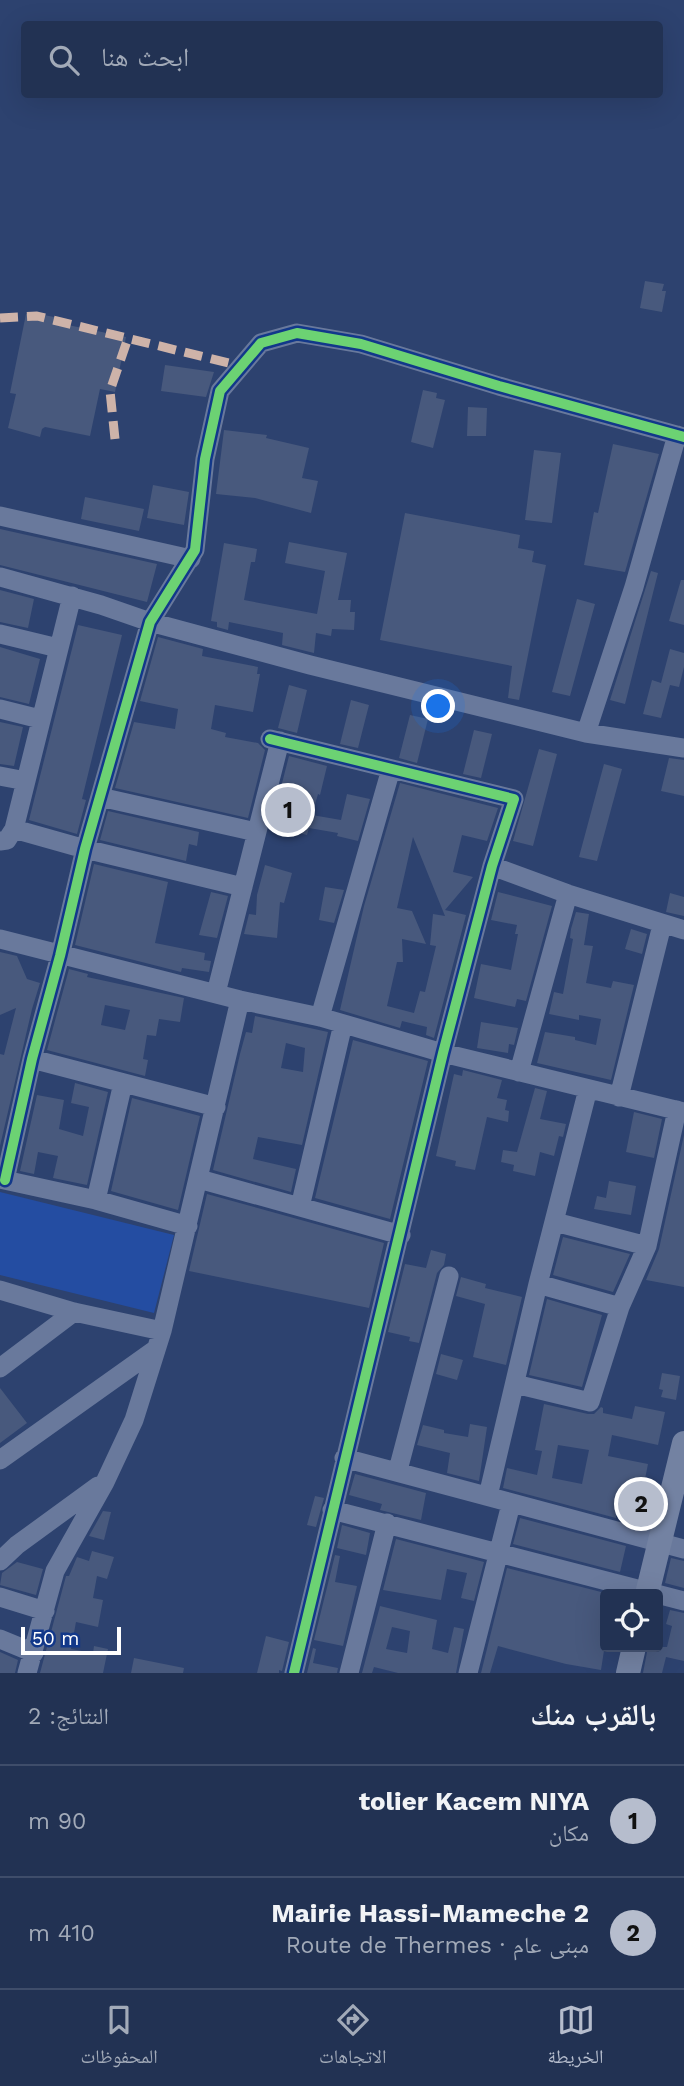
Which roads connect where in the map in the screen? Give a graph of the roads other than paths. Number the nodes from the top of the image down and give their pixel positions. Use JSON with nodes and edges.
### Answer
{"nodes":[{"id":1,"x":680,"y":436,"type":"edge"},
{"id":2,"x":0,"y":516,"type":"edge"},
{"id":3,"x":191,"y":559,"type":"junction"},
{"id":4,"x":0,"y":577,"type":"edge"},
{"id":5,"x":72,"y":596,"type":"junction"},
{"id":6,"x":149,"y":622,"type":"junction"},
{"id":7,"x":0,"y":634,"type":"edge"},
{"id":8,"x":58,"y":648,"type":"junction"},
{"id":9,"x":0,"y":709,"type":"edge"},
{"id":10,"x":40,"y":719,"type":"junction"},
{"id":11,"x":586,"y":733,"type":"junction"},
{"id":12,"x":683,"y":743,"type":"edge"},
{"id":13,"x":391,"y":769,"type":"junction"},
{"id":14,"x":0,"y":776,"type":"edge"},
{"id":15,"x":26,"y":781,"type":"junction"},
{"id":16,"x":100,"y":797,"type":"junction"},
{"id":17,"x":256,"y":832,"type":"junction"},
{"id":18,"x":7,"y":835,"type":"edge"},
{"id":19,"x":85,"y":849,"type":"junction"},
{"id":20,"x":492,"y":866,"type":"junction"},
{"id":21,"x":243,"y":887,"type":"junction"},
{"id":22,"x":568,"y":894,"type":"junction"},
{"id":23,"x":663,"y":925,"type":"junction"},
{"id":24,"x":684,"y":930,"type":"edge"},
{"id":25,"x":0,"y":939,"type":"edge"},
{"id":26,"x":60,"y":956,"type":"junction"},
{"id":27,"x":216,"y":993,"type":"junction"},
{"id":28,"x":240,"y":1000,"type":"junction"},
{"id":29,"x":320,"y":1017,"type":"junction"},
{"id":30,"x":343,"y":1024,"type":"junction"},
{"id":31,"x":443,"y":1053,"type":"junction"},
{"id":32,"x":32,"y":1059,"type":"junction"},
{"id":33,"x":519,"y":1072,"type":"junction"},
{"id":34,"x":123,"y":1083,"type":"junction"},
{"id":35,"x":588,"y":1089,"type":"junction"},
{"id":36,"x":619,"y":1097,"type":"junction"},
{"id":37,"x":216,"y":1107,"type":"junction"},
{"id":38,"x":681,"y":1111,"type":"edge"},
{"id":39,"x":3,"y":1179,"type":"edge"},
{"id":40,"x":198,"y":1179,"type":"junction"},
{"id":41,"x":96,"y":1200,"type":"junction"},
{"id":42,"x":300,"y":1207,"type":"junction"},
{"id":43,"x":555,"y":1222,"type":"junction"},
{"id":44,"x":188,"y":1226,"type":"junction"},
{"id":45,"x":401,"y":1235,"type":"junction"},
{"id":46,"x":647,"y":1246,"type":"junction"},
{"id":47,"x":449,"y":1276,"type":"dead end"},
{"id":48,"x":538,"y":1284,"type":"junction"},
{"id":49,"x":0,"y":1290,"type":"edge"},
{"id":50,"x":620,"y":1307,"type":"junction"},
{"id":51,"x":74,"y":1312,"type":"junction"},
{"id":52,"x":159,"y":1340,"type":"junction"},
{"id":53,"x":0,"y":1368,"type":"edge"},
{"id":54,"x":515,"y":1384,"type":"junction"},
{"id":55,"x":684,"y":1443,"type":"edge"},
{"id":56,"x":344,"y":1458,"type":"junction"},
{"id":57,"x":0,"y":1460,"type":"edge"},
{"id":58,"x":398,"y":1471,"type":"junction"},
{"id":59,"x":105,"y":1482,"type":"junction"},
{"id":60,"x":488,"y":1496,"type":"junction"},
{"id":61,"x":511,"y":1504,"type":"junction"},
{"id":62,"x":332,"y":1510,"type":"junction"},
{"id":63,"x":387,"y":1523,"type":"junction"},
{"id":64,"x":672,"y":1546,"type":"edge"},
{"id":65,"x":499,"y":1555,"type":"junction"},
{"id":66,"x":0,"y":1561,"type":"edge"},
{"id":67,"x":632,"y":1589,"type":"edge"},
{"id":68,"x":650,"y":1589,"type":"edge"},
{"id":69,"x":663,"y":1596,"type":"edge"},
{"id":70,"x":0,"y":1597,"type":"edge"},
{"id":71,"x":684,"y":1601,"type":"edge"},
{"id":72,"x":45,"y":1611,"type":"junction"},
{"id":73,"x":0,"y":1639,"type":"edge"},
{"id":74,"x":633,"y":1652,"type":"edge"},
{"id":75,"x":34,"y":1653,"type":"junction"},
{"id":76,"x":27,"y":1673,"type":"edge"},
{"id":77,"x":294,"y":1673,"type":"edge"},
{"id":78,"x":349,"y":1673,"type":"edge"},
{"id":79,"x":468,"y":1673,"type":"edge"},
{"id":80,"x":628,"y":1673,"type":"edge"}],
"edges":[{"from":1,"to":3,"type":"street"},
{"from":1,"to":11,"type":"street"},
{"from":2,"to":3,"type":"street"},
{"from":3,"to":6,"type":"street"},
{"from":4,"to":5,"type":"street"},
{"from":5,"to":6,"type":"street"},
{"from":5,"to":8,"type":"street"},
{"from":6,"to":11,"type":"street"},
{"from":6,"to":16,"type":"street"},
{"from":7,"to":8,"type":"street"},
{"from":8,"to":10,"type":"street"},
{"from":9,"to":10,"type":"street"},
{"from":10,"to":15,"type":"street"},
{"from":11,"to":12,"type":"street"},
{"from":13,"to":17,"type":"street"},
{"from":13,"to":20,"type":"street"},
{"from":13,"to":29,"type":"street"},
{"from":14,"to":15,"type":"street"},
{"from":15,"to":18,"type":"street"},
{"from":16,"to":17,"type":"street"},
{"from":16,"to":19,"type":"street"},
{"from":17,"to":21,"type":"street"},
{"from":18,"to":19,"type":"street"},
{"from":19,"to":21,"type":"street"},
{"from":19,"to":26,"type":"street"},
{"from":20,"to":22,"type":"street"},
{"from":20,"to":31,"type":"street"},
{"from":21,"to":27,"type":"street"},
{"from":22,"to":23,"type":"street"},
{"from":22,"to":33,"type":"street"},
{"from":23,"to":24,"type":"street"},
{"from":23,"to":36,"type":"street"},
{"from":25,"to":26,"type":"street"},
{"from":26,"to":27,"type":"street"},
{"from":26,"to":32,"type":"street"},
{"from":27,"to":28,"type":"street"},
{"from":28,"to":29,"type":"street"},
{"from":28,"to":37,"type":"street"},
{"from":29,"to":30,"type":"street"},
{"from":30,"to":31,"type":"street"},
{"from":30,"to":42,"type":"street"},
{"from":31,"to":33,"type":"street"},
{"from":31,"to":45,"type":"street"},
{"from":32,"to":34,"type":"street"},
{"from":32,"to":39,"type":"street"},
{"from":33,"to":35,"type":"street"},
{"from":34,"to":37,"type":"street"},
{"from":34,"to":41,"type":"street"},
{"from":35,"to":36,"type":"street"},
{"from":35,"to":43,"type":"street"},
{"from":36,"to":38,"type":"street"},
{"from":37,"to":40,"type":"street"},
{"from":38,"to":46,"type":"street"},
{"from":39,"to":41,"type":"street"},
{"from":40,"to":42,"type":"street"},
{"from":40,"to":44,"type":"street"},
{"from":41,"to":44,"type":"street"},
{"from":42,"to":45,"type":"street"},
{"from":43,"to":46,"type":"street"},
{"from":43,"to":48,"type":"street"},
{"from":44,"to":52,"type":"street"},
{"from":45,"to":56,"type":"street"},
{"from":46,"to":50,"type":"street"},
{"from":47,"to":58,"type":"street"},
{"from":48,"to":50,"type":"street"},
{"from":48,"to":54,"type":"street"},
{"from":49,"to":51,"type":"street"},
{"from":50,"to":54,"type":"street"},
{"from":51,"to":52,"type":"street"},
{"from":51,"to":53,"type":"street"},
{"from":52,"to":57,"type":"street"},
{"from":52,"to":59,"type":"street"},
{"from":54,"to":60,"type":"street"},
{"from":55,"to":64,"type":"main road"},
{"from":56,"to":58,"type":"street"},
{"from":56,"to":62,"type":"street"},
{"from":58,"to":60,"type":"street"},
{"from":59,"to":66,"type":"street"},
{"from":59,"to":72,"type":"street"},
{"from":60,"to":61,"type":"street"},
{"from":61,"to":64,"type":"street"},
{"from":61,"to":65,"type":"street"},
{"from":62,"to":63,"type":"street"},
{"from":62,"to":77,"type":"street"},
{"from":63,"to":65,"type":"street"},
{"from":63,"to":78,"type":"street"},
{"from":64,"to":68,"type":"main road"},
{"from":65,"to":67,"type":"street"},
{"from":65,"to":79,"type":"street"},
{"from":69,"to":71,"type":"street"},
{"from":70,"to":72,"type":"street"},
{"from":72,"to":75,"type":"street"},
{"from":73,"to":75,"type":"street"},
{"from":74,"to":80,"type":"main road"},
{"from":75,"to":76,"type":"street"}]}
